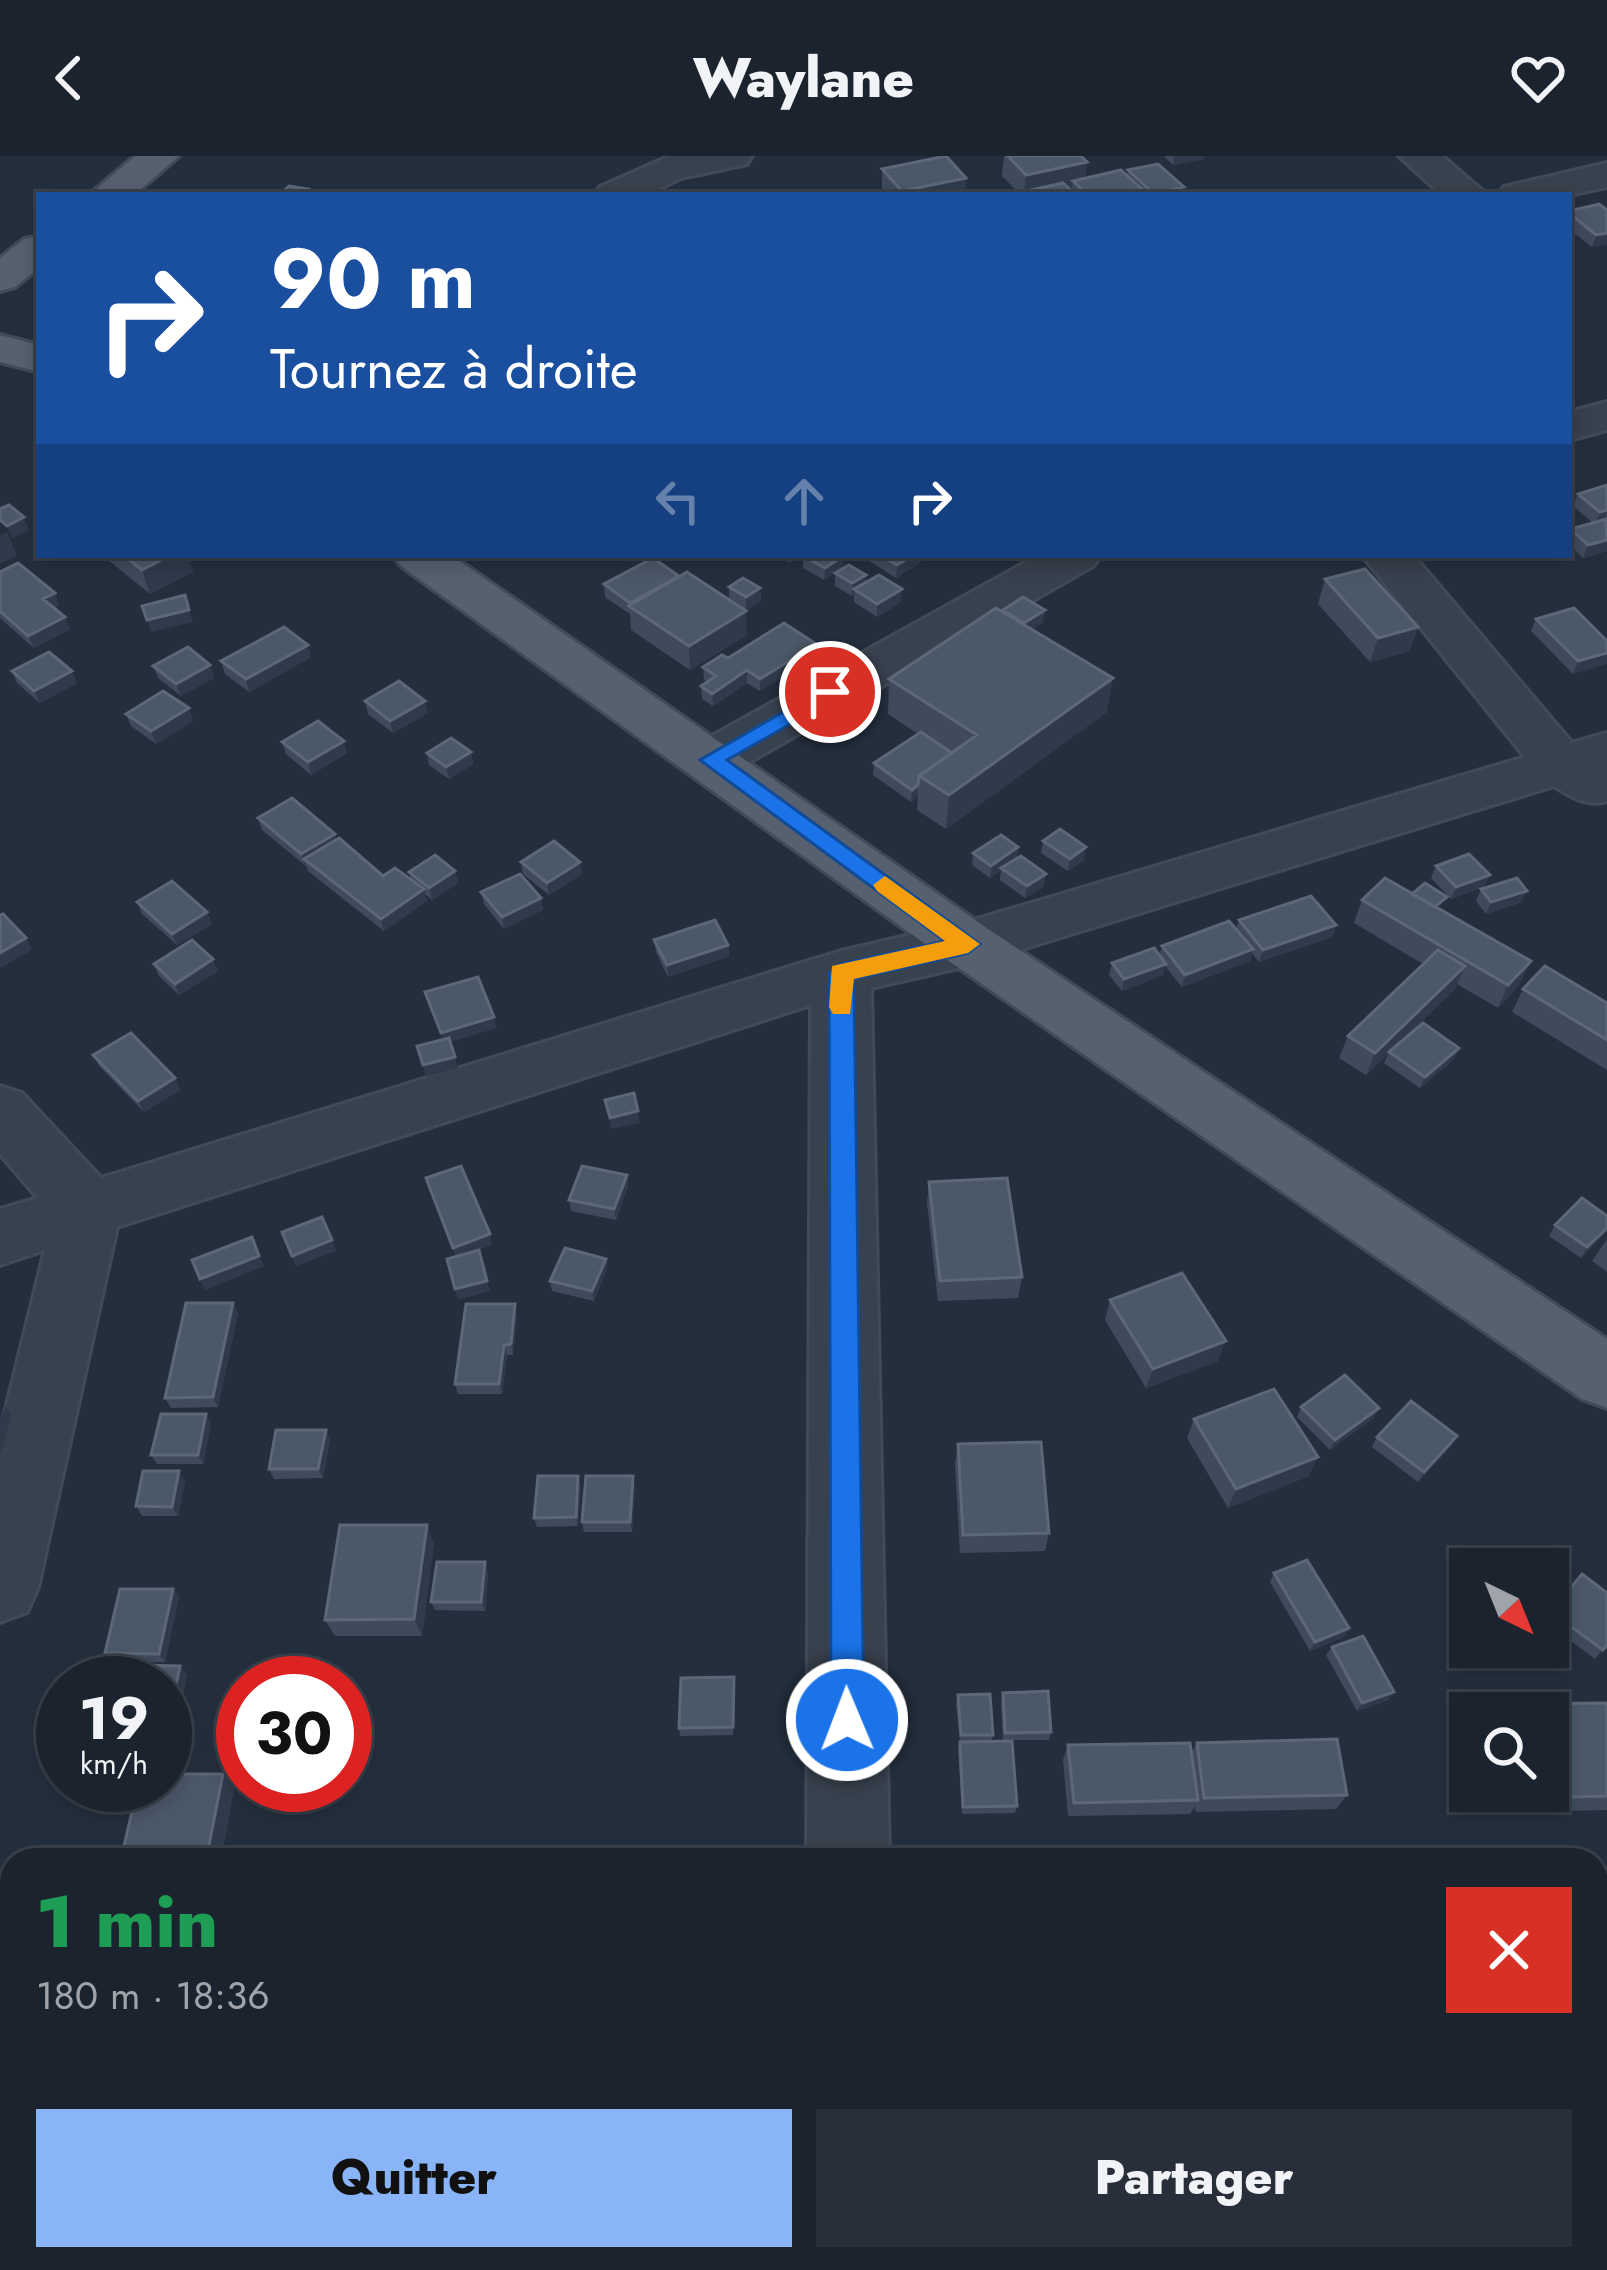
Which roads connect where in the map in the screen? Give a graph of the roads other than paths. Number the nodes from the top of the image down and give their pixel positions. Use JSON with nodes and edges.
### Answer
{"nodes":[{"id":1,"x":160,"y":156,"type":"edge"},
{"id":2,"x":733,"y":156,"type":"edge"},
{"id":3,"x":1418,"y":156,"type":"edge"},
{"id":4,"x":1607,"y":175,"type":"edge"},
{"id":5,"x":113,"y":192,"type":"edge"},
{"id":6,"x":620,"y":192,"type":"edge"},
{"id":7,"x":1463,"y":192,"type":"edge"},
{"id":8,"x":1531,"y":192,"type":"edge"},
{"id":9,"x":36,"y":250,"type":"edge"},
{"id":10,"x":0,"y":278,"type":"edge"},
{"id":11,"x":0,"y":348,"type":"edge"},
{"id":12,"x":36,"y":358,"type":"edge"},
{"id":13,"x":1607,"y":416,"type":"edge"},
{"id":14,"x":1572,"y":425,"type":"edge"},
{"id":15,"x":424,"y":558,"type":"edge"},
{"id":16,"x":1071,"y":558,"type":"edge"},
{"id":17,"x":1390,"y":558,"type":"edge"},
{"id":18,"x":711,"y":760,"type":"junction"},
{"id":19,"x":1592,"y":770,"type":"edge"},
{"id":20,"x":968,"y":944,"type":"junction"},
{"id":21,"x":841,"y":973,"type":"junction"},
{"id":22,"x":0,"y":1112,"type":"edge"},
{"id":23,"x":88,"y":1209,"type":"junction"},
{"id":24,"x":0,"y":1237,"type":"edge"},
{"id":25,"x":1607,"y":1377,"type":"edge"},
{"id":26,"x":0,"y":1587,"type":"edge"},
{"id":27,"x":848,"y":1848,"type":"edge"}],
"edges":[{"from":1,"to":5,"type":"main road"},
{"from":2,"to":6,"type":"street"},
{"from":3,"to":7,"type":"street"},
{"from":4,"to":8,"type":"street"},
{"from":9,"to":10,"type":"main road"},
{"from":11,"to":12,"type":"main road"},
{"from":13,"to":14,"type":"street"},
{"from":15,"to":18,"type":"main road"},
{"from":16,"to":18,"type":"street"},
{"from":17,"to":19,"type":"street"},
{"from":18,"to":20,"type":"main road"},
{"from":19,"to":20,"type":"street"},
{"from":20,"to":21,"type":"street"},
{"from":20,"to":25,"type":"main road"},
{"from":21,"to":23,"type":"street"},
{"from":21,"to":27,"type":"street"},
{"from":22,"to":23,"type":"street"},
{"from":23,"to":24,"type":"street"},
{"from":23,"to":26,"type":"street"}]}
